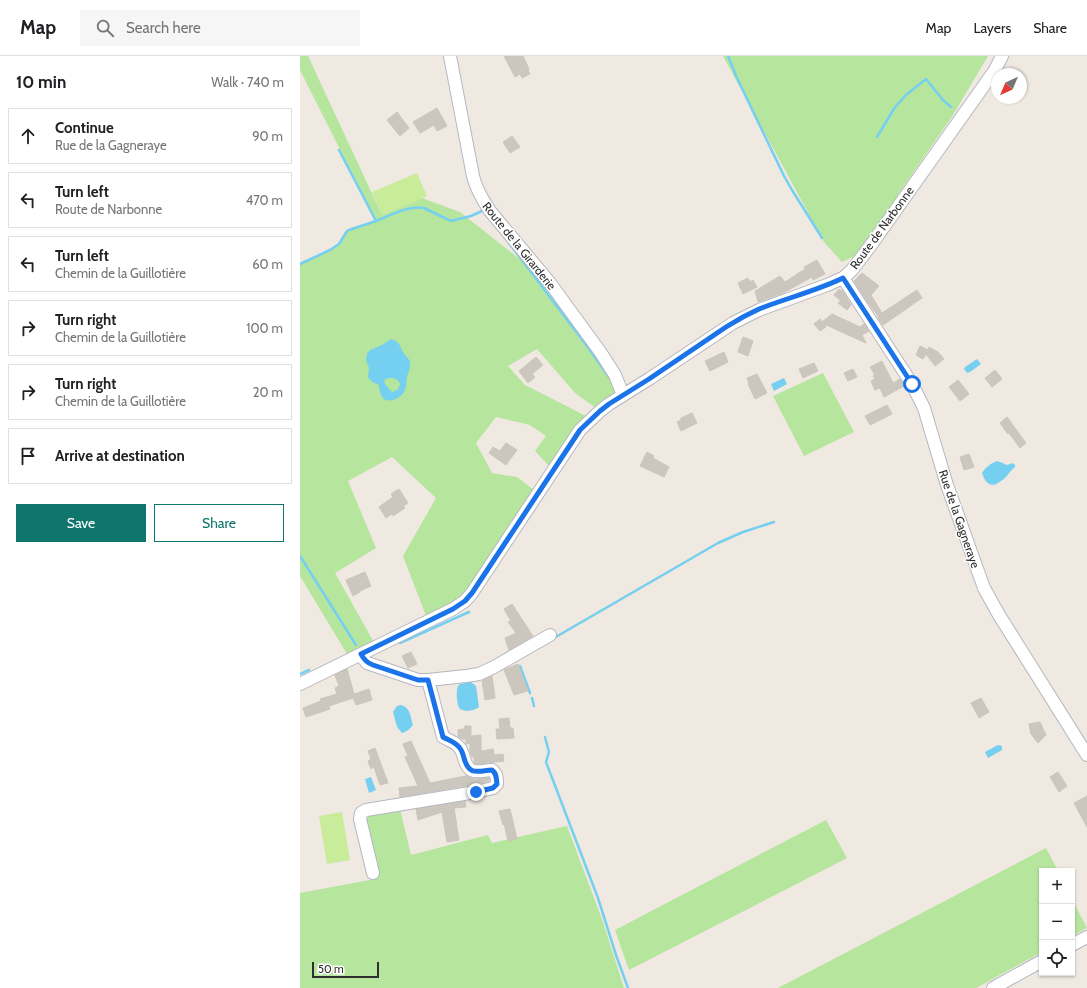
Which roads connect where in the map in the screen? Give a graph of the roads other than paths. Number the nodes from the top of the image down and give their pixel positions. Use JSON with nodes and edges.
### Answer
{"nodes":[{"id":1,"x":450,"y":56,"type":"edge"},
{"id":2,"x":1002,"y":56,"type":"edge"},
{"id":3,"x":843,"y":278,"type":"junction"},
{"id":4,"x":624,"y":395,"type":"junction"},
{"id":5,"x":550,"y":635,"type":"dead end"},
{"id":6,"x":361,"y":654,"type":"junction"},
{"id":7,"x":428,"y":680,"type":"junction"},
{"id":8,"x":300,"y":684,"type":"edge"},
{"id":9,"x":1087,"y":755,"type":"edge"},
{"id":10,"x":373,"y":873,"type":"dead end"},
{"id":11,"x":1087,"y":937,"type":"edge"},
{"id":12,"x":1075,"y":943,"type":"edge"},
{"id":13,"x":1039,"y":963,"type":"edge"},
{"id":14,"x":993,"y":988,"type":"edge"}],
"edges":[{"from":1,"to":4,"type":"street","name":"Route de la Girarderie"},
{"from":2,"to":3,"type":"street","name":"Route de Narbonne"},
{"from":3,"to":4,"type":"street","name":"Route de Narbonne"},
{"from":3,"to":9,"type":"street","name":"Rue de la Gagneraye"},
{"from":4,"to":6,"type":"street","name":"Route de Narbonne"},
{"from":5,"to":7,"type":"street"},
{"from":6,"to":7,"type":"street"},
{"from":6,"to":8,"type":"street","name":"Route de Narbonne"},
{"from":7,"to":10,"type":"street"},
{"from":11,"to":12,"type":"street"},
{"from":13,"to":14,"type":"street"}]}
